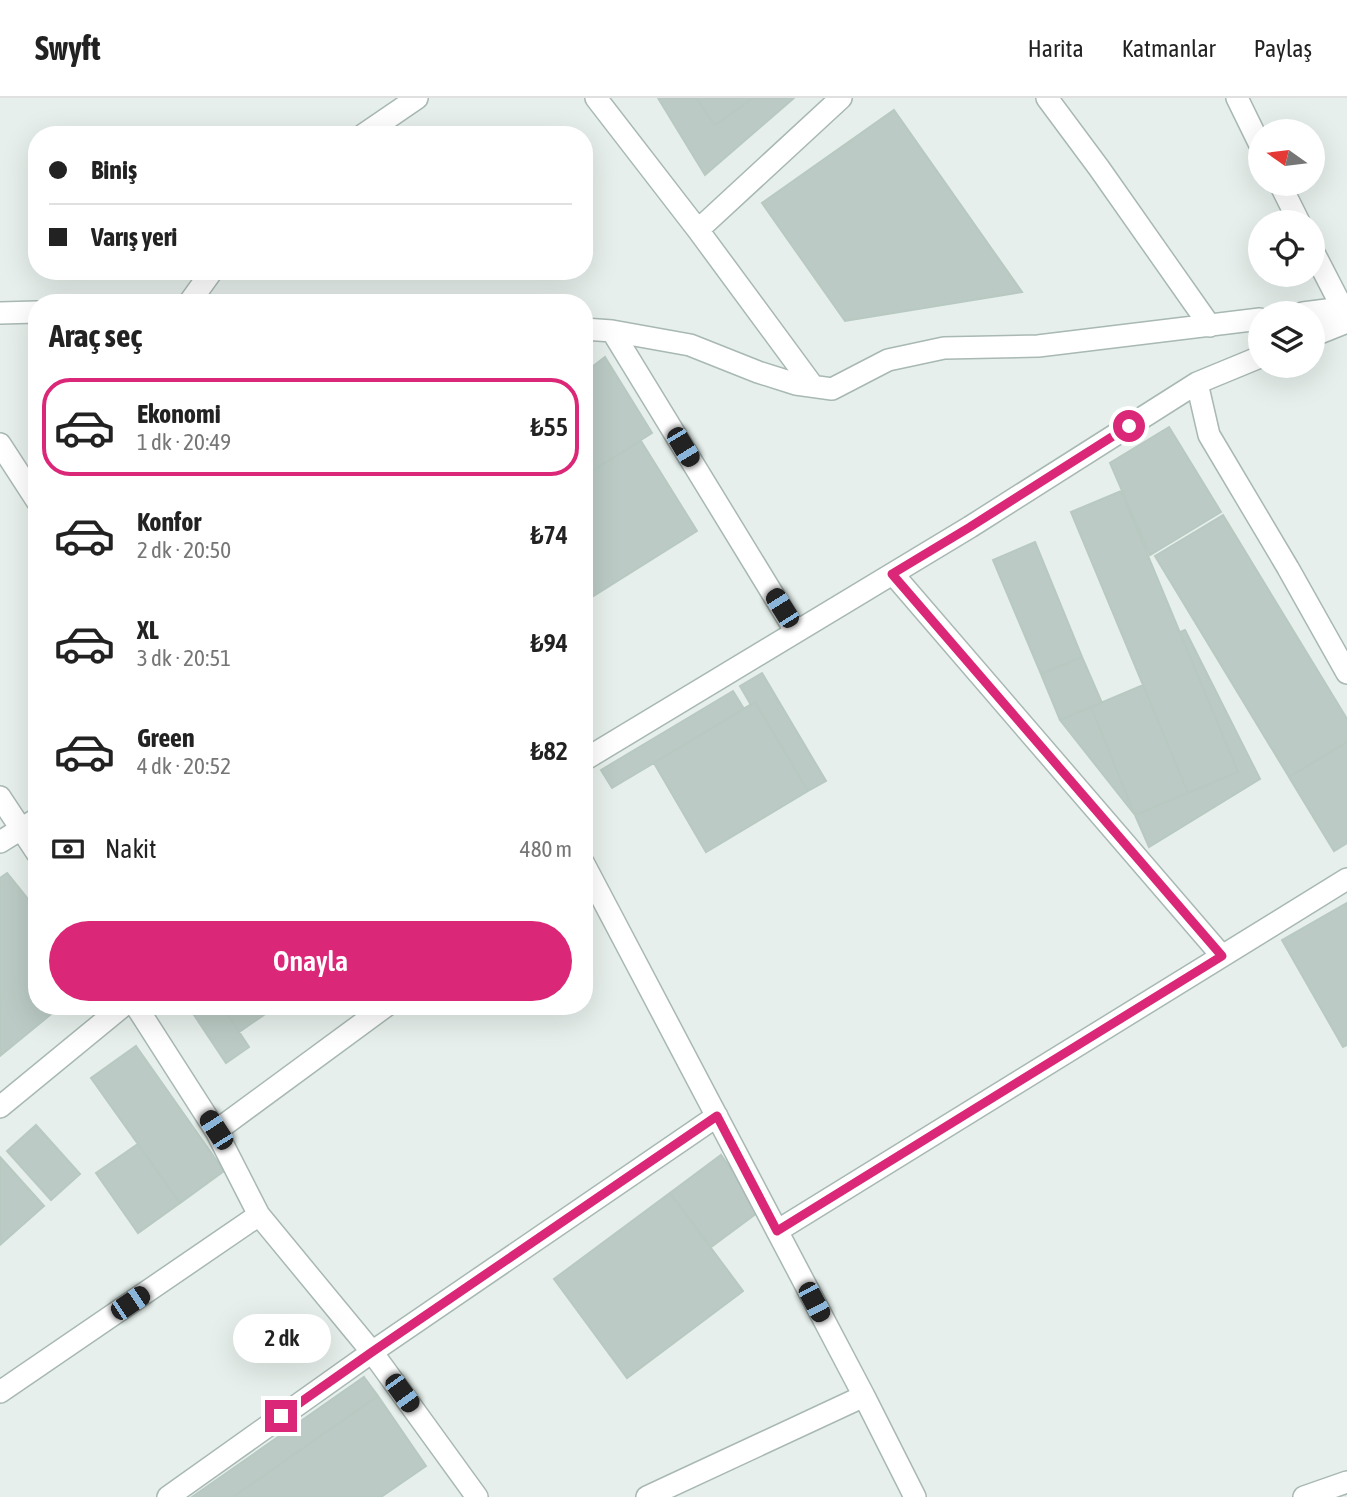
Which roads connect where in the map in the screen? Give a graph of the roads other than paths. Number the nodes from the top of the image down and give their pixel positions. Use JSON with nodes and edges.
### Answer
{"nodes":[{"id":1,"x":417,"y":98,"type":"edge"},
{"id":2,"x":596,"y":98,"type":"edge"},
{"id":3,"x":841,"y":98,"type":"edge"},
{"id":4,"x":1046,"y":98,"type":"edge"},
{"id":5,"x":1237,"y":98,"type":"edge"},
{"id":6,"x":1248,"y":120,"type":"edge"},
{"id":7,"x":376,"y":126,"type":"edge"},
{"id":8,"x":698,"y":230,"type":"junction"},
{"id":9,"x":1325,"y":273,"type":"edge"},
{"id":10,"x":28,"y":312,"type":"edge"},
{"id":11,"x":0,"y":313,"type":"edge"},
{"id":12,"x":1325,"y":313,"type":"edge"},
{"id":13,"x":1346,"y":313,"type":"edge"},
{"id":14,"x":1248,"y":321,"type":"edge"},
{"id":15,"x":1210,"y":326,"type":"junction"},
{"id":16,"x":1325,"y":327,"type":"edge"},
{"id":17,"x":593,"y":330,"type":"edge"},
{"id":18,"x":612,"y":331,"type":"junction"},
{"id":19,"x":1248,"y":362,"type":"edge"},
{"id":20,"x":1197,"y":383,"type":"junction"},
{"id":21,"x":813,"y":386,"type":"junction"},
{"id":22,"x":0,"y":444,"type":"edge"},
{"id":23,"x":28,"y":486,"type":"edge"},
{"id":24,"x":892,"y":574,"type":"junction"},
{"id":25,"x":796,"y":632,"type":"junction"},
{"id":26,"x":1347,"y":673,"type":"edge"},
{"id":27,"x":593,"y":755,"type":"edge"},
{"id":28,"x":0,"y":797,"type":"edge"},
{"id":29,"x":28,"y":823,"type":"edge"},
{"id":30,"x":28,"y":825,"type":"edge"},
{"id":31,"x":0,"y":842,"type":"edge"},
{"id":32,"x":1347,"y":879,"type":"edge"},
{"id":33,"x":593,"y":881,"type":"edge"},
{"id":34,"x":1222,"y":956,"type":"junction"},
{"id":35,"x":112,"y":1015,"type":"edge"},
{"id":36,"x":142,"y":1015,"type":"edge"},
{"id":37,"x":374,"y":1015,"type":"edge"},
{"id":38,"x":0,"y":1107,"type":"edge"},
{"id":39,"x":717,"y":1116,"type":"junction"},
{"id":40,"x":216,"y":1130,"type":"junction"},
{"id":41,"x":259,"y":1215,"type":"junction"},
{"id":42,"x":777,"y":1231,"type":"junction"},
{"id":43,"x":372,"y":1352,"type":"junction"},
{"id":44,"x":0,"y":1392,"type":"edge"},
{"id":45,"x":864,"y":1396,"type":"junction"},
{"id":46,"x":1347,"y":1482,"type":"edge"},
{"id":47,"x":168,"y":1497,"type":"edge"},
{"id":48,"x":477,"y":1497,"type":"edge"},
{"id":49,"x":647,"y":1497,"type":"edge"},
{"id":50,"x":915,"y":1497,"type":"edge"},
{"id":51,"x":1304,"y":1497,"type":"edge"}],
"edges":[{"from":1,"to":7,"type":"street"},
{"from":2,"to":8,"type":"street"},
{"from":3,"to":8,"type":"street"},
{"from":4,"to":15,"type":"street"},
{"from":5,"to":6,"type":"street"},
{"from":8,"to":21,"type":"street"},
{"from":9,"to":13,"type":"street"},
{"from":10,"to":11,"type":"street"},
{"from":12,"to":13,"type":"street"},
{"from":13,"to":16,"type":"street"},
{"from":14,"to":15,"type":"street"},
{"from":15,"to":21,"type":"street"},
{"from":17,"to":18,"type":"street"},
{"from":18,"to":21,"type":"street"},
{"from":18,"to":25,"type":"street"},
{"from":19,"to":20,"type":"street"},
{"from":20,"to":24,"type":"street"},
{"from":20,"to":26,"type":"street"},
{"from":22,"to":23,"type":"street"},
{"from":24,"to":25,"type":"street"},
{"from":24,"to":34,"type":"street"},
{"from":25,"to":27,"type":"street"},
{"from":28,"to":29,"type":"street"},
{"from":30,"to":31,"type":"street"},
{"from":32,"to":34,"type":"street"},
{"from":33,"to":39,"type":"street"},
{"from":34,"to":42,"type":"street"},
{"from":35,"to":38,"type":"street"},
{"from":36,"to":40,"type":"street"},
{"from":37,"to":40,"type":"street"},
{"from":39,"to":42,"type":"street"},
{"from":39,"to":43,"type":"street"},
{"from":40,"to":41,"type":"street"},
{"from":41,"to":43,"type":"street"},
{"from":41,"to":44,"type":"street"},
{"from":42,"to":45,"type":"street"},
{"from":43,"to":47,"type":"street"},
{"from":43,"to":48,"type":"street"},
{"from":45,"to":49,"type":"street"},
{"from":45,"to":50,"type":"street"},
{"from":46,"to":51,"type":"street"}]}
